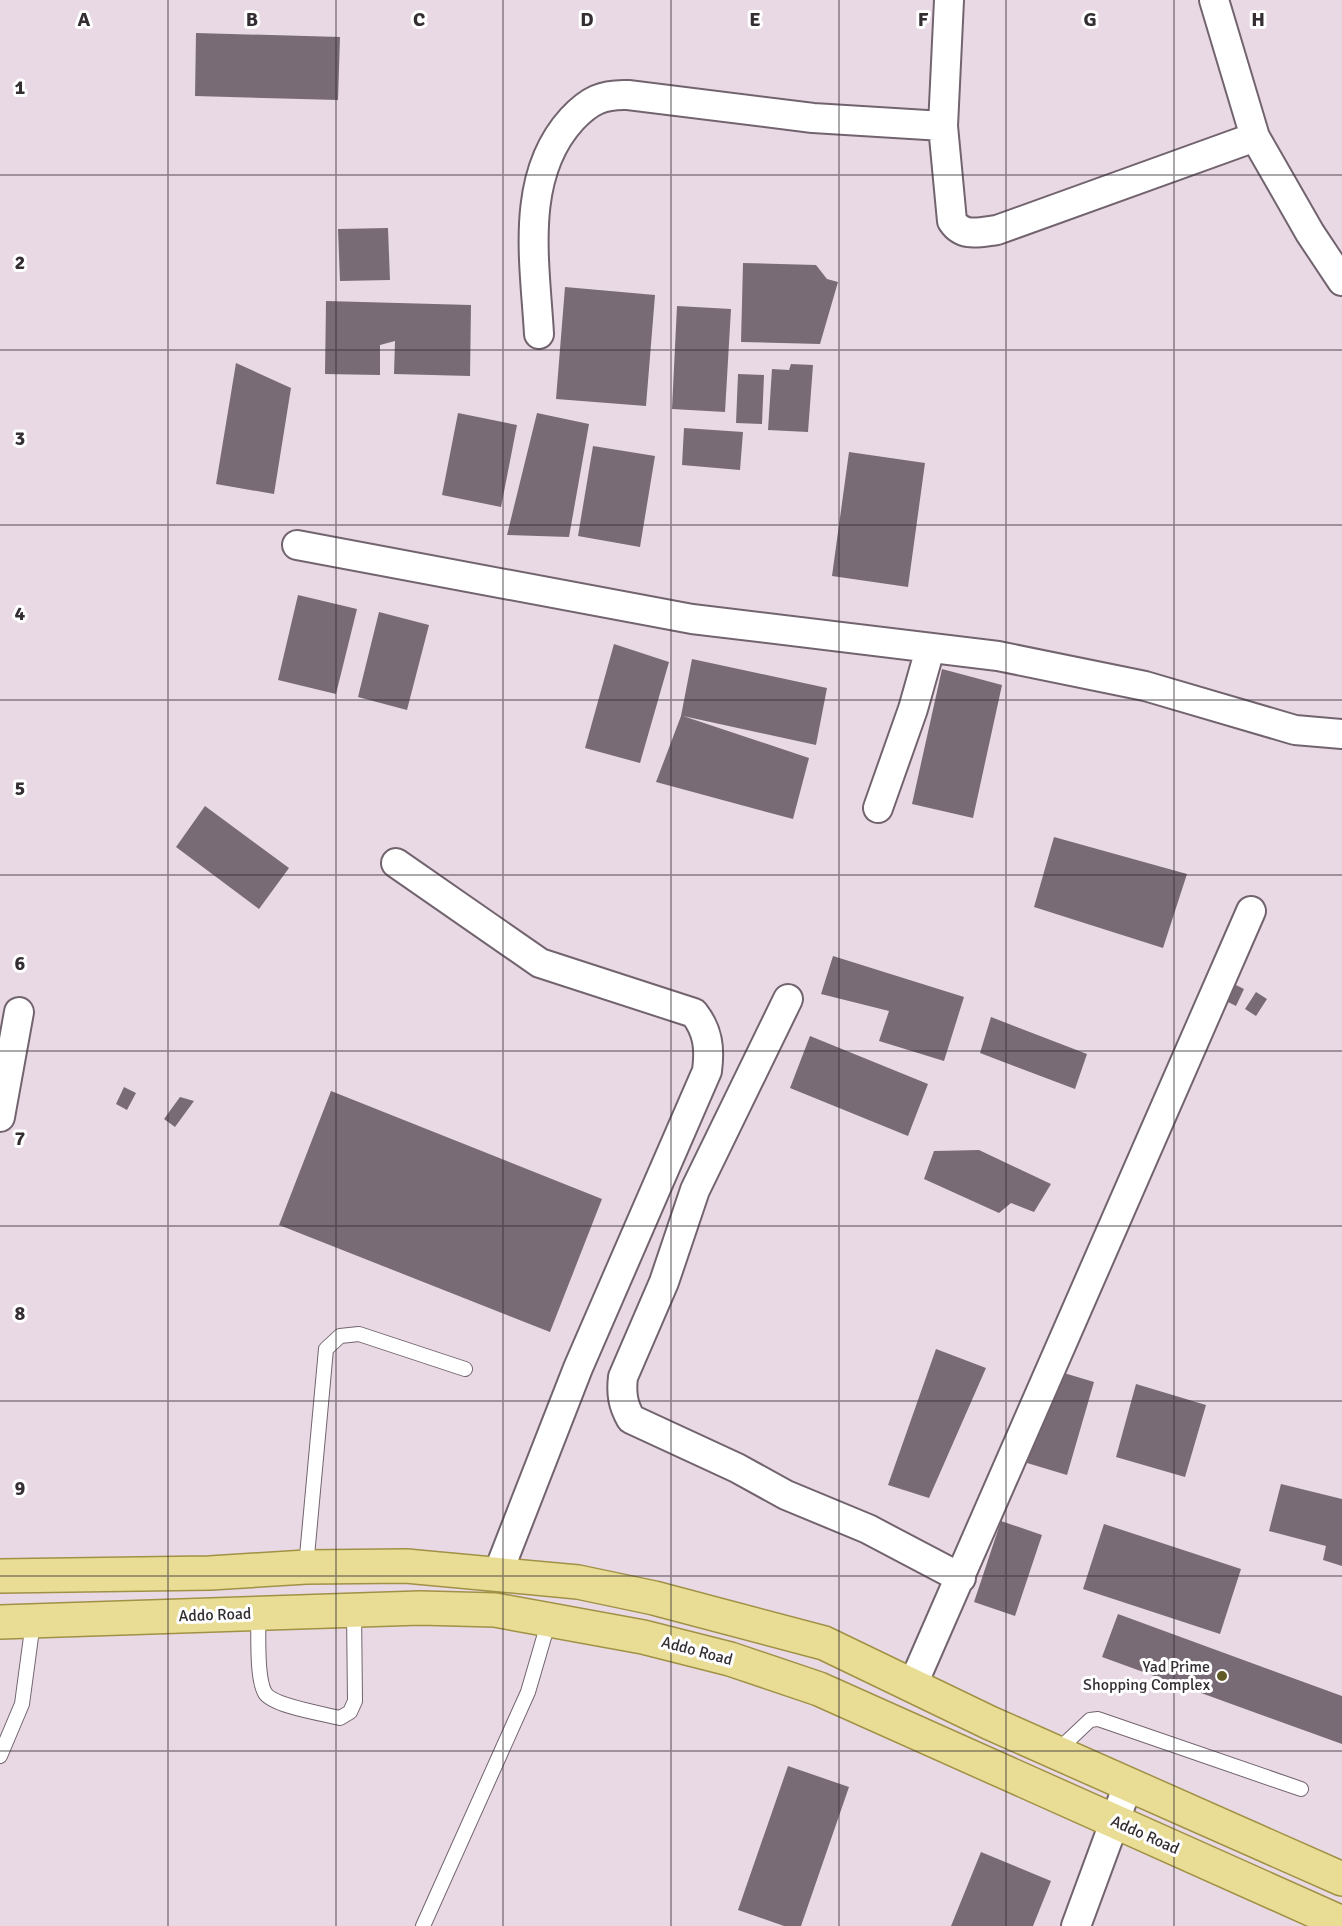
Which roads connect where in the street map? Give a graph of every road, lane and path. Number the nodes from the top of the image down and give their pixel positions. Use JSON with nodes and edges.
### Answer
{"nodes":[{"id":1,"x":949,"y":0,"type":"edge"},
{"id":2,"x":1214,"y":0,"type":"edge"},
{"id":3,"x":943,"y":126,"type":"junction"},
{"id":4,"x":1255,"y":137,"type":"junction"},
{"id":5,"x":1342,"y":280,"type":"edge"},
{"id":6,"x":539,"y":334,"type":"dead end"},
{"id":7,"x":297,"y":545,"type":"dead end"},
{"id":8,"x":930,"y":649,"type":"junction"},
{"id":9,"x":1342,"y":734,"type":"edge"},
{"id":10,"x":878,"y":808,"type":"dead end"},
{"id":11,"x":396,"y":863,"type":"dead end"},
{"id":12,"x":1251,"y":911,"type":"dead end"},
{"id":13,"x":788,"y":999,"type":"dead end"},
{"id":14,"x":19,"y":1012,"type":"dead end"},
{"id":15,"x":0,"y":1117,"type":"edge"},
{"id":16,"x":465,"y":1369,"type":"dead end"},
{"id":17,"x":306,"y":1567,"type":"junction"},
{"id":18,"x":498,"y":1573,"type":"junction"},
{"id":19,"x":0,"y":1576,"type":"edge"},
{"id":20,"x":961,"y":1578,"type":"junction"},
{"id":21,"x":354,"y":1610,"type":"junction"},
{"id":22,"x":258,"y":1614,"type":"junction"},
{"id":23,"x":549,"y":1620,"type":"junction"},
{"id":24,"x":0,"y":1622,"type":"edge"},
{"id":25,"x":33,"y":1622,"type":"junction"},
{"id":26,"x":914,"y":1684,"type":"junction"},
{"id":27,"x":1056,"y":1752,"type":"junction"},
{"id":28,"x":0,"y":1756,"type":"edge"},
{"id":29,"x":1128,"y":1785,"type":"junction"},
{"id":30,"x":1301,"y":1789,"type":"dead end"},
{"id":31,"x":1114,"y":1821,"type":"junction"},
{"id":32,"x":1342,"y":1879,"type":"edge"},
{"id":33,"x":1342,"y":1923,"type":"edge"},
{"id":34,"x":423,"y":1926,"type":"edge"},
{"id":35,"x":1076,"y":1926,"type":"edge"}],
"edges":[{"from":1,"to":3,"type":"street"},
{"from":2,"to":4,"type":"street"},
{"from":3,"to":4,"type":"street"},
{"from":3,"to":6,"type":"street"},
{"from":4,"to":5,"type":"street"},
{"from":7,"to":8,"type":"street"},
{"from":8,"to":9,"type":"street"},
{"from":8,"to":10,"type":"street"},
{"from":11,"to":18,"type":"street"},
{"from":12,"to":20,"type":"street"},
{"from":13,"to":20,"type":"street"},
{"from":14,"to":15,"type":"street"},
{"from":16,"to":17,"type":"lane"},
{"from":17,"to":18,"type":"main road"},
{"from":17,"to":19,"type":"main road"},
{"from":18,"to":26,"type":"main road"},
{"from":20,"to":26,"type":"street"},
{"from":21,"to":22,"type":"main road","name":"Addo Road"},
{"from":21,"to":22,"type":"lane"},
{"from":21,"to":23,"type":"main road","name":"Addo Road"},
{"from":22,"to":25,"type":"main road","name":"Addo Road"},
{"from":23,"to":31,"type":"main road","name":"Addo Road"},
{"from":23,"to":34,"type":"lane"},
{"from":24,"to":25,"type":"main road","name":"Addo Road"},
{"from":25,"to":28,"type":"lane"},
{"from":26,"to":27,"type":"main road"},
{"from":27,"to":29,"type":"main road"},
{"from":27,"to":30,"type":"lane"},
{"from":29,"to":31,"type":"street"},
{"from":29,"to":32,"type":"main road"},
{"from":31,"to":33,"type":"main road","name":"Addo Road"},
{"from":31,"to":35,"type":"street"}]}
